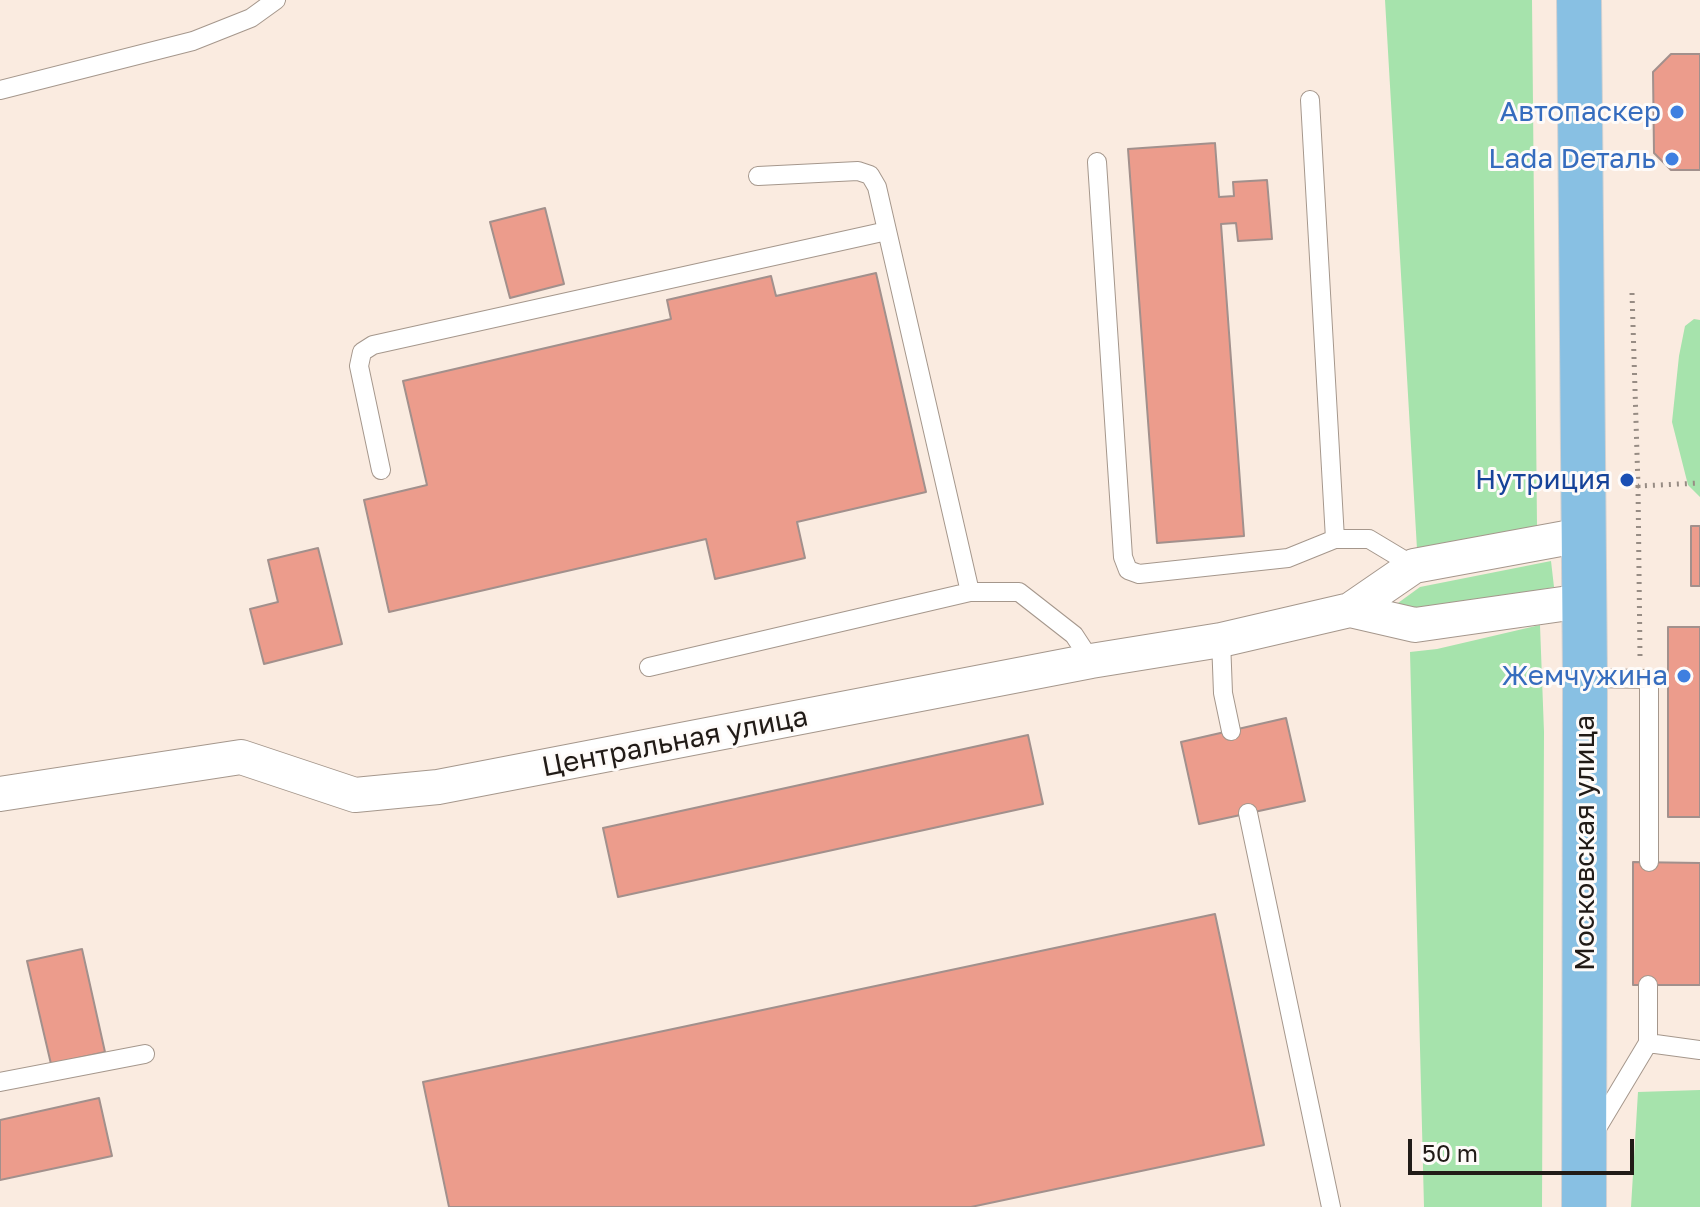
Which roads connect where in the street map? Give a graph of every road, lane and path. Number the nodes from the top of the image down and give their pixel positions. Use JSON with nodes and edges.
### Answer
{"nodes":[{"id":1,"x":276,"y":0,"type":"edge"},
{"id":2,"x":1579,"y":0,"type":"edge"},
{"id":3,"x":0,"y":90,"type":"edge"},
{"id":4,"x":1310,"y":100,"type":"dead end"},
{"id":5,"x":1097,"y":162,"type":"dead end"},
{"id":6,"x":758,"y":176,"type":"dead end"},
{"id":7,"x":887,"y":231,"type":"junction"},
{"id":8,"x":1632,"y":293,"type":"dead end"},
{"id":9,"x":381,"y":470,"type":"dead end"},
{"id":10,"x":1700,"y":483,"type":"edge"},
{"id":11,"x":1638,"y":486,"type":"junction"},
{"id":12,"x":1582,"y":535,"type":"junction"},
{"id":13,"x":1335,"y":539,"type":"junction"},
{"id":14,"x":1414,"y":566,"type":"junction"},
{"id":15,"x":970,"y":592,"type":"junction"},
{"id":16,"x":1583,"y":601,"type":"junction"},
{"id":17,"x":1350,"y":610,"type":"junction"},
{"id":18,"x":1221,"y":640,"type":"junction"},
{"id":19,"x":1091,"y":661,"type":"junction"},
{"id":20,"x":649,"y":667,"type":"dead end"},
{"id":21,"x":1585,"y":678,"type":"junction"},
{"id":22,"x":1641,"y":679,"type":"junction"},
{"id":23,"x":1231,"y":731,"type":"dead end"},
{"id":24,"x":0,"y":794,"type":"edge"},
{"id":25,"x":1248,"y":813,"type":"dead end"},
{"id":26,"x":1649,"y":862,"type":"dead end"},
{"id":27,"x":1648,"y":985,"type":"dead end"},
{"id":28,"x":1648,"y":1043,"type":"junction"},
{"id":29,"x":1700,"y":1050,"type":"edge"},
{"id":30,"x":145,"y":1054,"type":"dead end"},
{"id":31,"x":0,"y":1082,"type":"edge"},
{"id":32,"x":1584,"y":1149,"type":"junction"},
{"id":33,"x":1331,"y":1207,"type":"edge"},
{"id":34,"x":1584,"y":1207,"type":"edge"}],
"edges":[{"from":1,"to":3,"type":"lane"},
{"from":2,"to":12,"type":"main road","name":"Московская улица"},
{"from":4,"to":13,"type":"lane"},
{"from":5,"to":13,"type":"lane"},
{"from":6,"to":7,"type":"lane"},
{"from":7,"to":9,"type":"lane"},
{"from":7,"to":15,"type":"lane"},
{"from":8,"to":11,"type":"path"},
{"from":10,"to":11,"type":"path"},
{"from":11,"to":22,"type":"path"},
{"from":12,"to":14,"type":"street"},
{"from":12,"to":16,"type":"main road","name":"Московская улица"},
{"from":13,"to":14,"type":"lane"},
{"from":14,"to":17,"type":"street"},
{"from":15,"to":19,"type":"lane"},
{"from":15,"to":20,"type":"lane"},
{"from":16,"to":17,"type":"street"},
{"from":16,"to":21,"type":"main road","name":"Московская улица"},
{"from":17,"to":18,"type":"street","name":"Центральная улица"},
{"from":18,"to":19,"type":"street","name":"Центральная улица"},
{"from":18,"to":23,"type":"lane"},
{"from":19,"to":24,"type":"street","name":"Центральная улица"},
{"from":21,"to":22,"type":"lane"},
{"from":21,"to":32,"type":"main road","name":"Московская улица"},
{"from":22,"to":26,"type":"lane"},
{"from":25,"to":33,"type":"lane"},
{"from":27,"to":28,"type":"lane"},
{"from":28,"to":29,"type":"lane"},
{"from":28,"to":32,"type":"lane"},
{"from":30,"to":31,"type":"lane"},
{"from":32,"to":34,"type":"main road","name":"Московская улица"}]}
